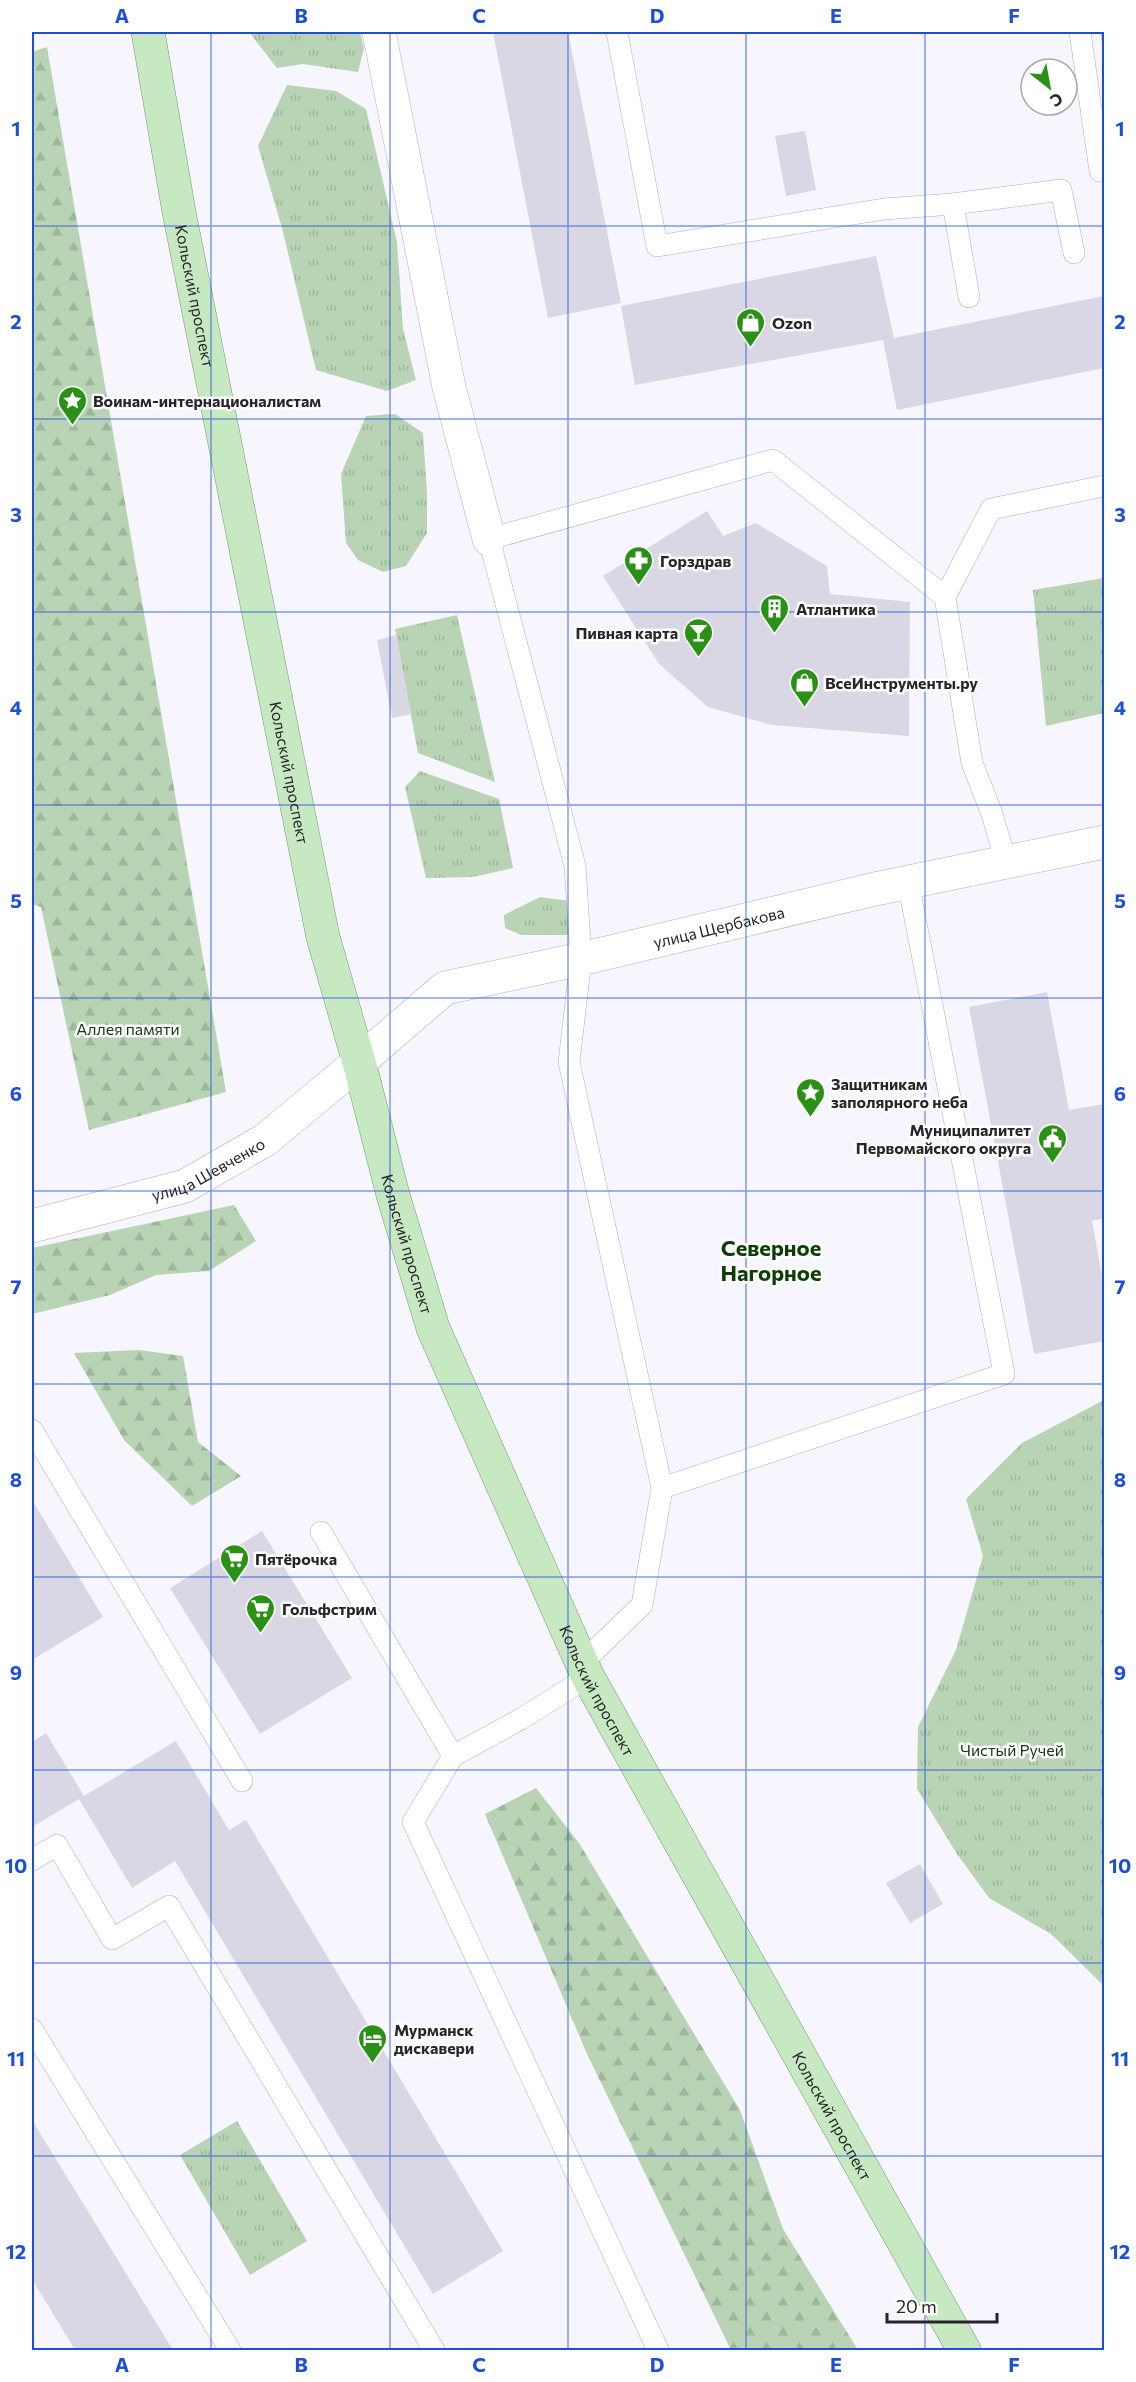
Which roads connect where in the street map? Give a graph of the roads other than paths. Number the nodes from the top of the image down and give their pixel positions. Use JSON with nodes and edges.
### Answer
{"nodes":[{"id":1,"x":148,"y":32,"type":"edge"},
{"id":2,"x":378,"y":32,"type":"edge"},
{"id":3,"x":617,"y":32,"type":"edge"},
{"id":4,"x":1080,"y":32,"type":"edge"},
{"id":5,"x":1100,"y":171,"type":"dead end"},
{"id":6,"x":952,"y":204,"type":"junction"},
{"id":7,"x":1074,"y":253,"type":"dead end"},
{"id":8,"x":969,"y":297,"type":"dead end"},
{"id":9,"x":1104,"y":486,"type":"edge"},
{"id":10,"x":489,"y":539,"type":"junction"},
{"id":11,"x":945,"y":597,"type":"junction"},
{"id":12,"x":1104,"y":842,"type":"edge"},
{"id":13,"x":1006,"y":862,"type":"junction"},
{"id":14,"x":908,"y":882,"type":"junction"},
{"id":15,"x":581,"y":959,"type":"junction"},
{"id":16,"x":359,"y":1062,"type":"junction"},
{"id":17,"x":32,"y":1226,"type":"edge"},
{"id":18,"x":32,"y":1430,"type":"edge"},
{"id":19,"x":662,"y":1488,"type":"junction"},
{"id":20,"x":321,"y":1532,"type":"dead end"},
{"id":21,"x":585,"y":1671,"type":"junction"},
{"id":22,"x":453,"y":1756,"type":"junction"},
{"id":23,"x":242,"y":1780,"type":"dead end"},
{"id":24,"x":32,"y":1860,"type":"edge"},
{"id":25,"x":32,"y":2029,"type":"edge"},
{"id":26,"x":230,"y":2350,"type":"edge"},
{"id":27,"x":434,"y":2350,"type":"edge"},
{"id":28,"x":657,"y":2350,"type":"edge"},
{"id":29,"x":964,"y":2350,"type":"edge"}],
"edges":[{"from":1,"to":16,"type":"main road","name":"Кольский проспект"},
{"from":2,"to":10,"type":"street"},
{"from":3,"to":6,"type":"lane"},
{"from":4,"to":5,"type":"lane"},
{"from":6,"to":7,"type":"lane"},
{"from":6,"to":8,"type":"lane"},
{"from":9,"to":11,"type":"lane"},
{"from":10,"to":11,"type":"lane"},
{"from":10,"to":15,"type":"lane"},
{"from":11,"to":13,"type":"lane"},
{"from":12,"to":13,"type":"street","name":"улица Щербакова"},
{"from":13,"to":14,"type":"street","name":"улица Щербакова"},
{"from":14,"to":15,"type":"street","name":"улица Щербакова"},
{"from":14,"to":19,"type":"lane"},
{"from":15,"to":16,"type":"street","name":"улица Щербакова"},
{"from":15,"to":19,"type":"lane"},
{"from":16,"to":17,"type":"street","name":"улица Шевченко"},
{"from":16,"to":21,"type":"main road","name":"Кольский проспект"},
{"from":18,"to":23,"type":"lane"},
{"from":19,"to":21,"type":"lane"},
{"from":20,"to":22,"type":"lane"},
{"from":21,"to":22,"type":"lane"},
{"from":21,"to":29,"type":"main road","name":"Кольский проспект"},
{"from":22,"to":28,"type":"lane"},
{"from":24,"to":27,"type":"lane"},
{"from":25,"to":26,"type":"lane"}]}
